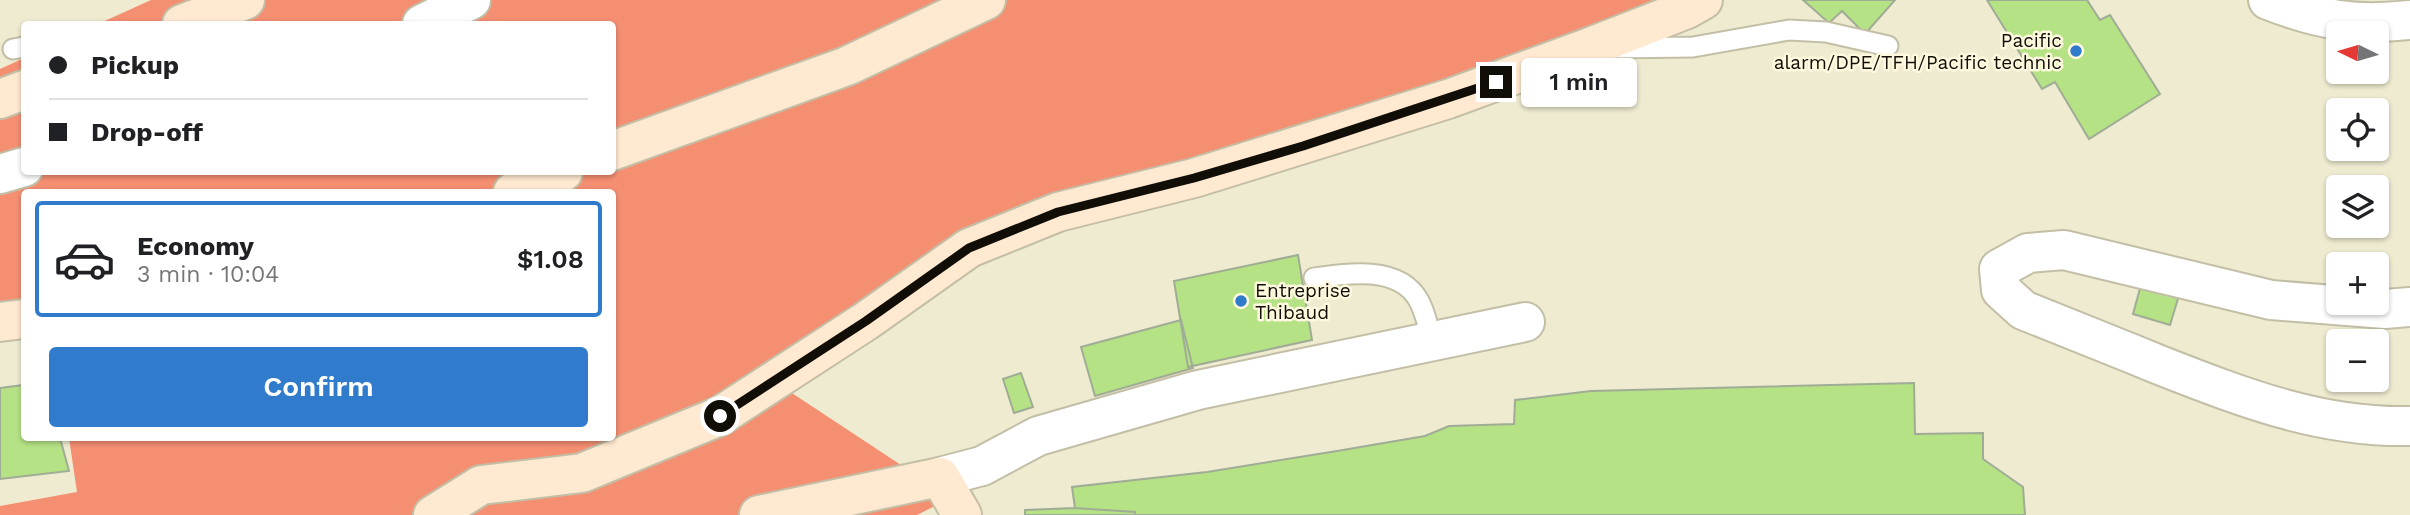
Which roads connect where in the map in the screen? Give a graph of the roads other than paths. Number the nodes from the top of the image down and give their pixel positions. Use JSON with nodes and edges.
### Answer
{"nodes":[{"id":1,"x":245,"y":0,"type":"edge"},
{"id":2,"x":471,"y":0,"type":"edge"},
{"id":3,"x":986,"y":0,"type":"edge"},
{"id":4,"x":1703,"y":0,"type":"edge"},
{"id":5,"x":2268,"y":0,"type":"edge"},
{"id":6,"x":2410,"y":20,"type":"edge"},
{"id":7,"x":190,"y":21,"type":"edge"},
{"id":8,"x":428,"y":21,"type":"edge"},
{"id":9,"x":1888,"y":46,"type":"dead end"},
{"id":10,"x":1590,"y":47,"type":"junction"},
{"id":11,"x":21,"y":91,"type":"edge"},
{"id":12,"x":0,"y":99,"type":"edge"},
{"id":13,"x":616,"y":150,"type":"edge"},
{"id":14,"x":21,"y":168,"type":"edge"},
{"id":15,"x":0,"y":174,"type":"edge"},
{"id":16,"x":556,"y":175,"type":"edge"},
{"id":17,"x":520,"y":189,"type":"edge"},
{"id":18,"x":1314,"y":278,"type":"dead end"},
{"id":19,"x":2410,"y":307,"type":"edge"},
{"id":20,"x":21,"y":319,"type":"edge"},
{"id":21,"x":0,"y":322,"type":"edge"},
{"id":22,"x":1525,"y":322,"type":"dead end"},
{"id":23,"x":1432,"y":343,"type":"junction"},
{"id":24,"x":2410,"y":426,"type":"edge"},
{"id":25,"x":940,"y":477,"type":"junction"},
{"id":26,"x":433,"y":515,"type":"edge"},
{"id":27,"x":759,"y":515,"type":"edge"},
{"id":28,"x":962,"y":515,"type":"edge"}],
"edges":[{"from":1,"to":7,"type":"street"},
{"from":2,"to":8,"type":"street"},
{"from":3,"to":13,"type":"street"},
{"from":4,"to":10,"type":"street"},
{"from":5,"to":6,"type":"street"},
{"from":9,"to":10,"type":"lane"},
{"from":10,"to":26,"type":"street"},
{"from":11,"to":12,"type":"street"},
{"from":14,"to":15,"type":"street"},
{"from":16,"to":17,"type":"street"},
{"from":18,"to":23,"type":"lane"},
{"from":19,"to":24,"type":"street"},
{"from":20,"to":21,"type":"street"},
{"from":22,"to":23,"type":"street"},
{"from":23,"to":25,"type":"street"},
{"from":25,"to":27,"type":"street"},
{"from":25,"to":28,"type":"street"}]}
